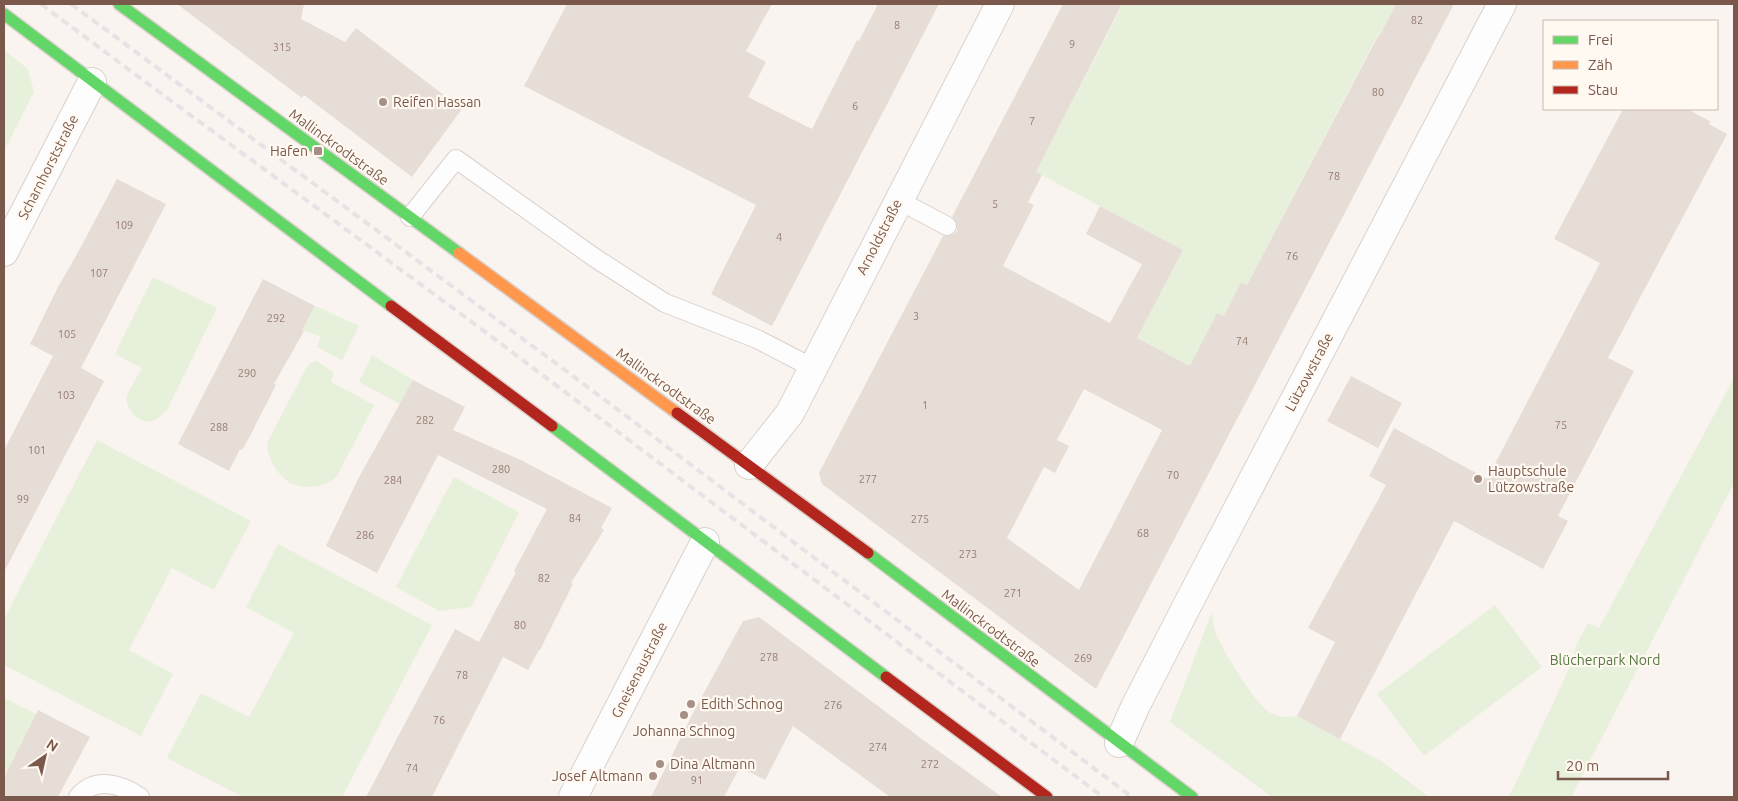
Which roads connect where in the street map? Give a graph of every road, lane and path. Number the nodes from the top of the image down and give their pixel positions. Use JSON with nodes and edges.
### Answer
{"nodes":[{"id":1,"x":1000,"y":4,"type":"edge"},
{"id":2,"x":1502,"y":4,"type":"edge"},
{"id":3,"x":134,"y":9,"type":"edge"},
{"id":4,"x":4,"y":14,"type":"edge"},
{"id":5,"x":92,"y":82,"type":"junction"},
{"id":6,"x":898,"y":200,"type":"junction"},
{"id":7,"x":410,"y":217,"type":"junction"},
{"id":8,"x":947,"y":226,"type":"dead end"},
{"id":9,"x":4,"y":252,"type":"edge"},
{"id":10,"x":814,"y":368,"type":"junction"},
{"id":11,"x":749,"y":465,"type":"junction"},
{"id":12,"x":705,"y":542,"type":"junction"},
{"id":13,"x":1119,"y":743,"type":"junction"},
{"id":14,"x":78,"y":797,"type":"edge"},
{"id":15,"x":140,"y":797,"type":"edge"},
{"id":16,"x":573,"y":797,"type":"edge"},
{"id":17,"x":1047,"y":797,"type":"edge"},
{"id":18,"x":1192,"y":797,"type":"edge"}],
"edges":[{"from":1,"to":6,"type":"street","name":"Arnoldstraße"},
{"from":2,"to":13,"type":"street","name":"Lützowstraße"},
{"from":3,"to":7,"type":"main road","name":"Mallinckrodtstraße"},
{"from":4,"to":5,"type":"main road"},
{"from":5,"to":9,"type":"street","name":"Scharnhorststraße"},
{"from":5,"to":12,"type":"main road"},
{"from":6,"to":8,"type":"lane"},
{"from":6,"to":10,"type":"street","name":"Arnoldstraße"},
{"from":7,"to":10,"type":"lane"},
{"from":7,"to":11,"type":"main road","name":"Mallinckrodtstraße"},
{"from":10,"to":11,"type":"street","name":"Arnoldstraße"},
{"from":11,"to":13,"type":"main road","name":"Mallinckrodtstraße"},
{"from":12,"to":16,"type":"street","name":"Gneisenaustraße"},
{"from":12,"to":17,"type":"main road"},
{"from":13,"to":18,"type":"main road","name":"Mallinckrodtstraße"},
{"from":14,"to":15,"type":"lane"}]}
